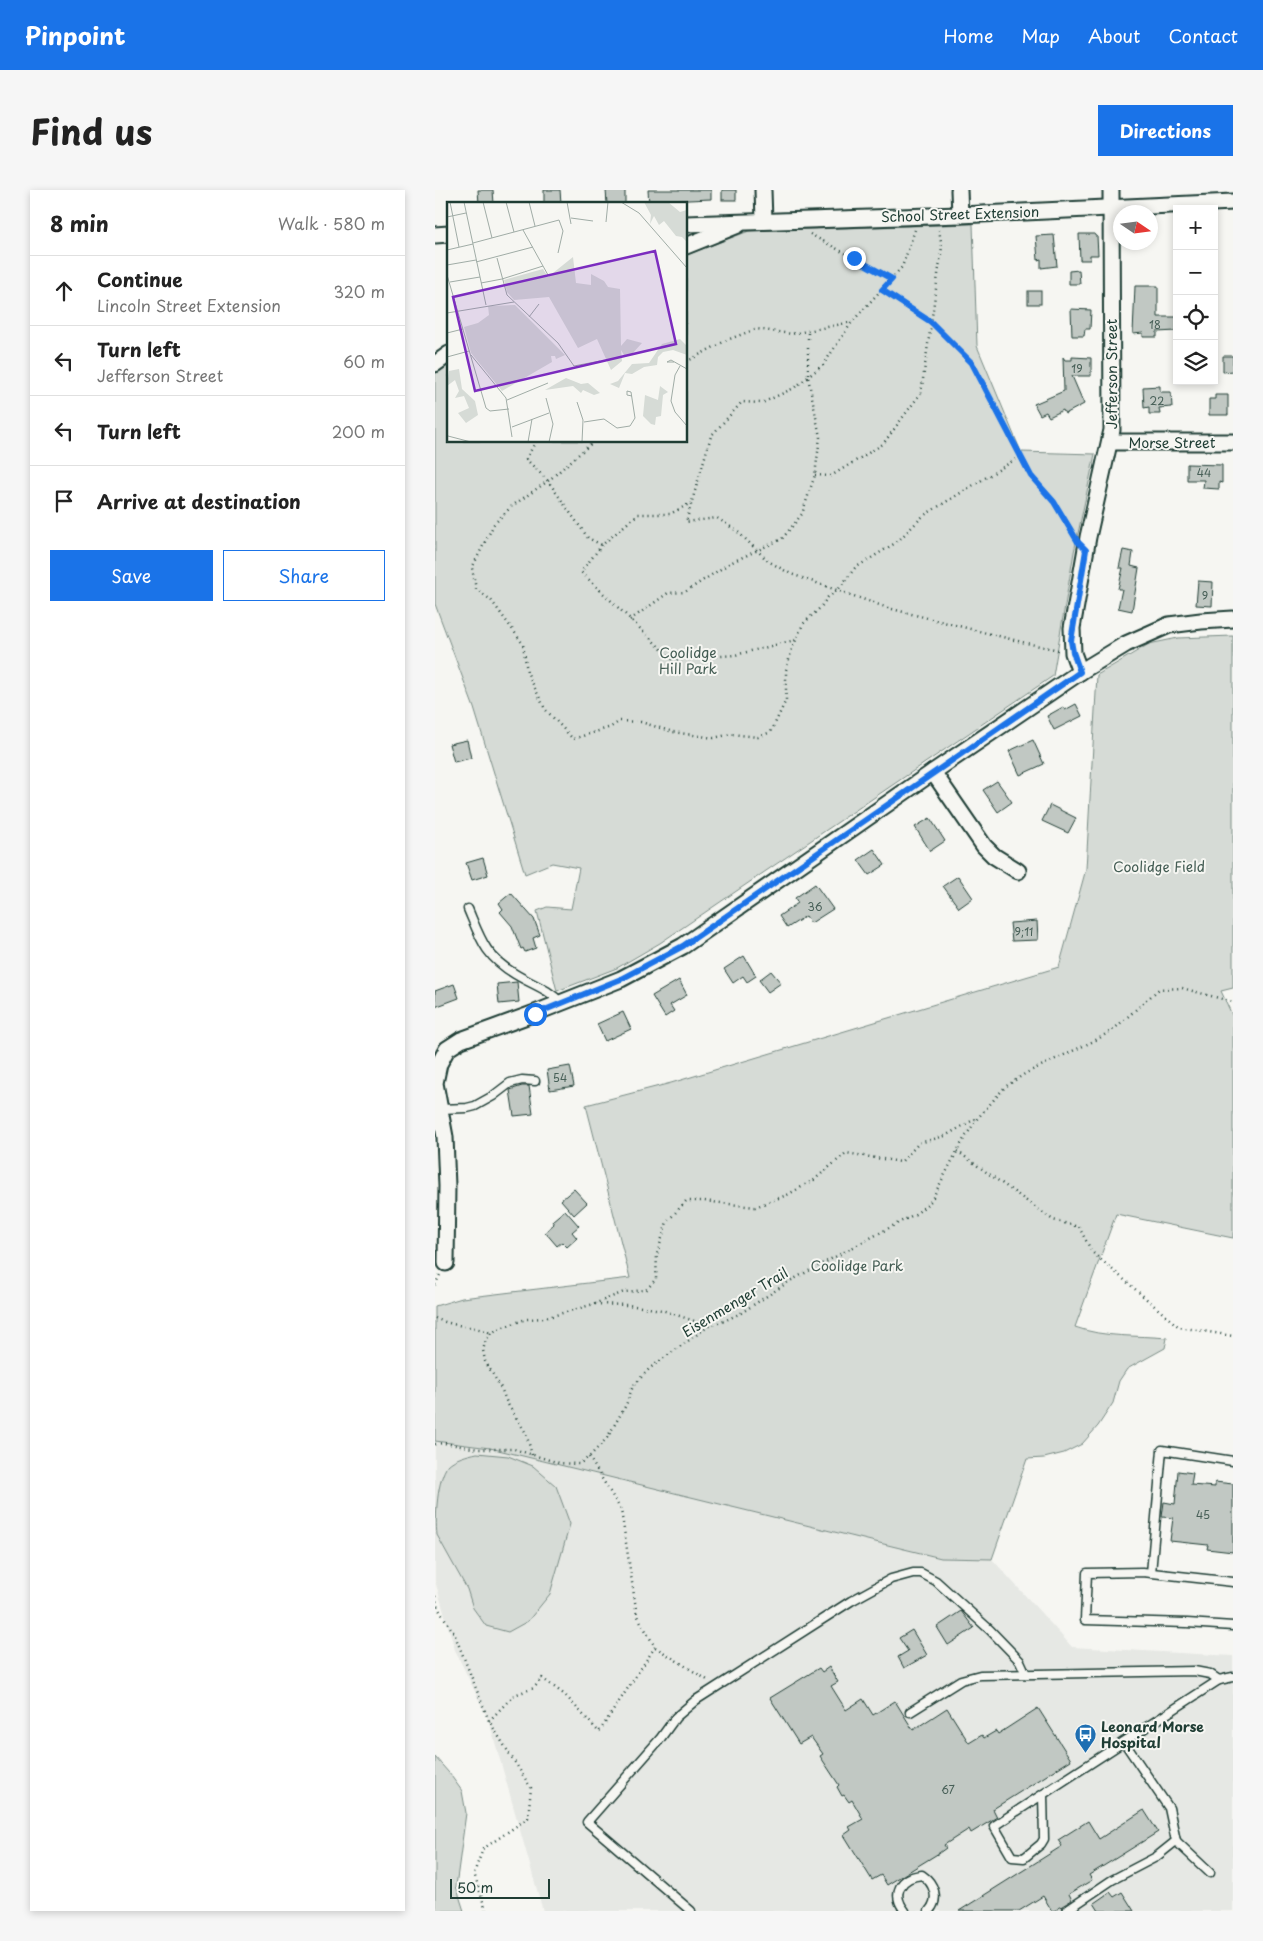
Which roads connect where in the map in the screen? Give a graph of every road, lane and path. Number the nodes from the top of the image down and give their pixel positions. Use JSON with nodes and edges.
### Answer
{"nodes":[{"id":1,"x":763,"y":190,"type":"edge"},
{"id":2,"x":959,"y":190,"type":"edge"},
{"id":3,"x":1111,"y":190,"type":"edge"},
{"id":4,"x":1230,"y":198,"type":"edge"},
{"id":5,"x":1110,"y":208,"type":"junction"},
{"id":6,"x":959,"y":215,"type":"junction"},
{"id":7,"x":920,"y":216,"type":"junction"},
{"id":8,"x":936,"y":216,"type":"junction"},
{"id":9,"x":800,"y":220,"type":"junction"},
{"id":10,"x":764,"y":221,"type":"junction"},
{"id":11,"x":748,"y":222,"type":"junction"},
{"id":12,"x":687,"y":224,"type":"edge"},
{"id":13,"x":687,"y":246,"type":"edge"},
{"id":14,"x":892,"y":279,"type":"junction"},
{"id":15,"x":882,"y":290,"type":"junction"},
{"id":16,"x":852,"y":322,"type":"junction"},
{"id":17,"x":931,"y":322,"type":"junction"},
{"id":18,"x":808,"y":331,"type":"junction"},
{"id":19,"x":447,"y":355,"type":"edge"},
{"id":20,"x":687,"y":361,"type":"edge"},
{"id":21,"x":435,"y":364,"type":"edge"},
{"id":22,"x":808,"y":377,"type":"junction"},
{"id":23,"x":535,"y":442,"type":"edge"},
{"id":24,"x":593,"y":442,"type":"edge"},
{"id":25,"x":1110,"y":442,"type":"junction"},
{"id":26,"x":1233,"y":442,"type":"edge"},
{"id":27,"x":1021,"y":456,"type":"junction"},
{"id":28,"x":815,"y":475,"type":"junction"},
{"id":29,"x":548,"y":481,"type":"junction"},
{"id":30,"x":692,"y":502,"type":"junction"},
{"id":31,"x":603,"y":545,"type":"junction"},
{"id":32,"x":756,"y":550,"type":"junction"},
{"id":33,"x":1086,"y":550,"type":"junction"},
{"id":34,"x":838,"y":590,"type":"junction"},
{"id":35,"x":1233,"y":619,"type":"edge"},
{"id":36,"x":630,"y":620,"type":"junction"},
{"id":37,"x":796,"y":640,"type":"junction"},
{"id":38,"x":1073,"y":652,"type":"junction"},
{"id":39,"x":1080,"y":672,"type":"junction"},
{"id":40,"x":933,"y":772,"type":"junction"},
{"id":41,"x":1018,"y":871,"type":"dead end"},
{"id":42,"x":468,"y":909,"type":"dead end"},
{"id":43,"x":1233,"y":1002,"type":"edge"},
{"id":44,"x":561,"y":1004,"type":"junction"},
{"id":45,"x":535,"y":1081,"type":"dead end"},
{"id":46,"x":440,"y":1109,"type":"junction"},
{"id":47,"x":977,"y":1119,"type":"junction"},
{"id":48,"x":957,"y":1151,"type":"junction"},
{"id":49,"x":446,"y":1263,"type":"dead end"},
{"id":50,"x":594,"y":1304,"type":"junction"},
{"id":51,"x":435,"y":1318,"type":"edge"},
{"id":52,"x":709,"y":1326,"type":"junction"},
{"id":53,"x":491,"y":1333,"type":"junction"},
{"id":54,"x":1233,"y":1336,"type":"edge"},
{"id":55,"x":435,"y":1444,"type":"edge"},
{"id":56,"x":532,"y":1454,"type":"junction"},
{"id":57,"x":589,"y":1457,"type":"junction"},
{"id":58,"x":1233,"y":1461,"type":"edge"},
{"id":59,"x":1151,"y":1573,"type":"junction"},
{"id":60,"x":1233,"y":1582,"type":"edge"},
{"id":61,"x":435,"y":1596,"type":"edge"},
{"id":62,"x":1233,"y":1626,"type":"edge"},
{"id":63,"x":655,"y":1646,"type":"junction"},
{"id":64,"x":1026,"y":1674,"type":"junction"},
{"id":65,"x":1233,"y":1677,"type":"edge"},
{"id":66,"x":1219,"y":1680,"type":"junction"},
{"id":67,"x":717,"y":1686,"type":"junction"},
{"id":68,"x":910,"y":1712,"type":"dead end"},
{"id":69,"x":489,"y":1721,"type":"junction"},
{"id":70,"x":1124,"y":1742,"type":"junction"},
{"id":71,"x":1043,"y":1794,"type":"junction"},
{"id":72,"x":1176,"y":1841,"type":"junction"},
{"id":73,"x":1210,"y":1872,"type":"dead end"},
{"id":74,"x":486,"y":1911,"type":"edge"},
{"id":75,"x":691,"y":1911,"type":"edge"},
{"id":76,"x":905,"y":1911,"type":"edge"},
{"id":77,"x":929,"y":1911,"type":"edge"},
{"id":78,"x":1066,"y":1911,"type":"edge"}],
"edges":[{"from":1,"to":10,"type":"street"},
{"from":2,"to":6,"type":"street"},
{"from":3,"to":5,"type":"street","name":"Jefferson Street"},
{"from":4,"to":5,"type":"street","name":"School Street Extension"},
{"from":5,"to":6,"type":"street","name":"School Street Extension"},
{"from":5,"to":25,"type":"street","name":"Jefferson Street"},
{"from":6,"to":8,"type":"street","name":"School Street Extension"},
{"from":7,"to":8,"type":"street","name":"School Street Extension"},
{"from":7,"to":9,"type":"street","name":"School Street Extension"},
{"from":7,"to":14,"type":"path"},
{"from":8,"to":17,"type":"path"},
{"from":9,"to":10,"type":"street","name":"School Street Extension"},
{"from":9,"to":14,"type":"path"},
{"from":10,"to":11,"type":"street","name":"School Street Extension"},
{"from":11,"to":12,"type":"street","name":"School Street Extension"},
{"from":11,"to":13,"type":"street"},
{"from":14,"to":15,"type":"path"},
{"from":15,"to":16,"type":"path"},
{"from":15,"to":17,"type":"path"},
{"from":16,"to":18,"type":"path"},
{"from":16,"to":22,"type":"path"},
{"from":17,"to":27,"type":"path"},
{"from":17,"to":28,"type":"path"},
{"from":18,"to":20,"type":"path"},
{"from":18,"to":22,"type":"path"},
{"from":19,"to":21,"type":"street"},
{"from":22,"to":28,"type":"path"},
{"from":22,"to":30,"type":"path"},
{"from":23,"to":29,"type":"path"},
{"from":24,"to":29,"type":"path"},
{"from":25,"to":26,"type":"street","name":"Morse Street"},
{"from":25,"to":33,"type":"street","name":"Jefferson Street"},
{"from":27,"to":33,"type":"path"},
{"from":27,"to":34,"type":"path"},
{"from":28,"to":32,"type":"path"},
{"from":29,"to":31,"type":"path"},
{"from":29,"to":37,"type":"path"},
{"from":30,"to":31,"type":"path"},
{"from":30,"to":32,"type":"path"},
{"from":31,"to":36,"type":"path"},
{"from":32,"to":34,"type":"path"},
{"from":32,"to":36,"type":"path"},
{"from":33,"to":38,"type":"street","name":"Jefferson Street"},
{"from":34,"to":37,"type":"path"},
{"from":34,"to":38,"type":"path"},
{"from":35,"to":39,"type":"street"},
{"from":36,"to":37,"type":"path"},
{"from":38,"to":39,"type":"street","name":"Jefferson Street"},
{"from":39,"to":40,"type":"street"},
{"from":40,"to":41,"type":"street"},
{"from":40,"to":44,"type":"street"},
{"from":42,"to":44,"type":"lane"},
{"from":43,"to":47,"type":"path","name":"Eisenmenger Trail"},
{"from":44,"to":46,"type":"street"},
{"from":45,"to":46,"type":"lane"},
{"from":46,"to":49,"type":"street"},
{"from":47,"to":48,"type":"path","name":"Eisenmenger Trail"},
{"from":47,"to":50,"type":"path","name":"Eisenmenger Trail"},
{"from":48,"to":52,"type":"path","name":"Eisenmenger Trail"},
{"from":48,"to":54,"type":"path"},
{"from":50,"to":52,"type":"path"},
{"from":50,"to":53,"type":"path"},
{"from":51,"to":53,"type":"path"},
{"from":52,"to":57,"type":"path","name":"Eisenmenger Trail"},
{"from":53,"to":56,"type":"path"},
{"from":55,"to":56,"type":"path"},
{"from":56,"to":57,"type":"path"},
{"from":57,"to":63,"type":"path"},
{"from":58,"to":59,"type":"lane"},
{"from":59,"to":60,"type":"lane"},
{"from":59,"to":62,"type":"lane"},
{"from":61,"to":69,"type":"path"},
{"from":63,"to":67,"type":"path"},
{"from":63,"to":69,"type":"path"},
{"from":64,"to":66,"type":"lane"},
{"from":64,"to":67,"type":"lane"},
{"from":64,"to":68,"type":"lane"},
{"from":65,"to":66,"type":"lane"},
{"from":66,"to":70,"type":"lane"},
{"from":67,"to":75,"type":"lane"},
{"from":69,"to":74,"type":"path"},
{"from":70,"to":71,"type":"lane"},
{"from":70,"to":72,"type":"lane"},
{"from":71,"to":71,"type":"lane"},
{"from":72,"to":73,"type":"lane"},
{"from":72,"to":78,"type":"lane"},
{"from":76,"to":77,"type":"lane"}]}
